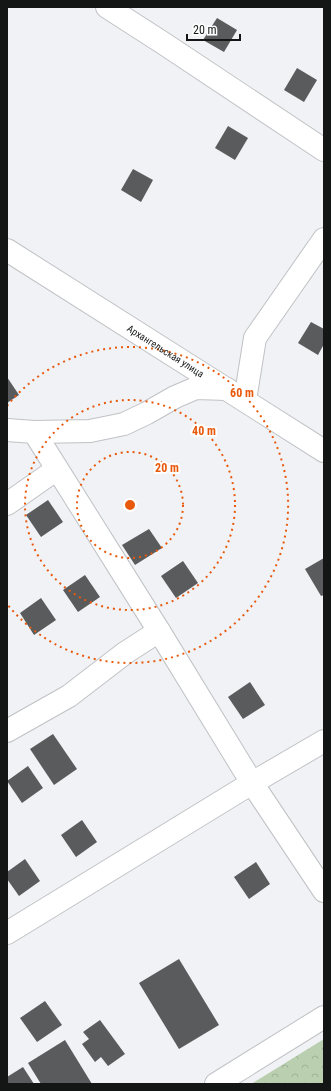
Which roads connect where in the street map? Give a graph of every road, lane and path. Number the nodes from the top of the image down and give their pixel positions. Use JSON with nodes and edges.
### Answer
{"nodes":[{"id":1,"x":107,"y":7,"type":"edge"},
{"id":2,"x":324,"y":150,"type":"edge"},
{"id":3,"x":324,"y":239,"type":"edge"},
{"id":4,"x":7,"y":250,"type":"edge"},
{"id":5,"x":236,"y":395,"type":"junction"},
{"id":6,"x":7,"y":430,"type":"edge"},
{"id":7,"x":34,"y":432,"type":"junction"},
{"id":8,"x":324,"y":451,"type":"edge"},
{"id":9,"x":57,"y":469,"type":"junction"},
{"id":10,"x":7,"y":504,"type":"edge"},
{"id":11,"x":159,"y":631,"type":"junction"},
{"id":12,"x":7,"y":731,"type":"edge"},
{"id":13,"x":324,"y":741,"type":"edge"},
{"id":14,"x":252,"y":783,"type":"junction"},
{"id":15,"x":324,"y":891,"type":"edge"},
{"id":16,"x":7,"y":933,"type":"edge"},
{"id":17,"x":324,"y":1017,"type":"edge"},
{"id":18,"x":216,"y":1084,"type":"edge"}],
"edges":[{"from":1,"to":2,"type":"street"},
{"from":3,"to":5,"type":"street"},
{"from":4,"to":5,"type":"street","name":"Архангельская улица"},
{"from":5,"to":7,"type":"street"},
{"from":5,"to":8,"type":"street","name":"Архангельская улица"},
{"from":6,"to":7,"type":"street"},
{"from":7,"to":9,"type":"street"},
{"from":9,"to":10,"type":"street"},
{"from":9,"to":11,"type":"street"},
{"from":11,"to":12,"type":"street"},
{"from":11,"to":14,"type":"street"},
{"from":13,"to":14,"type":"street"},
{"from":14,"to":15,"type":"street"},
{"from":14,"to":16,"type":"street"},
{"from":17,"to":18,"type":"street"}]}
